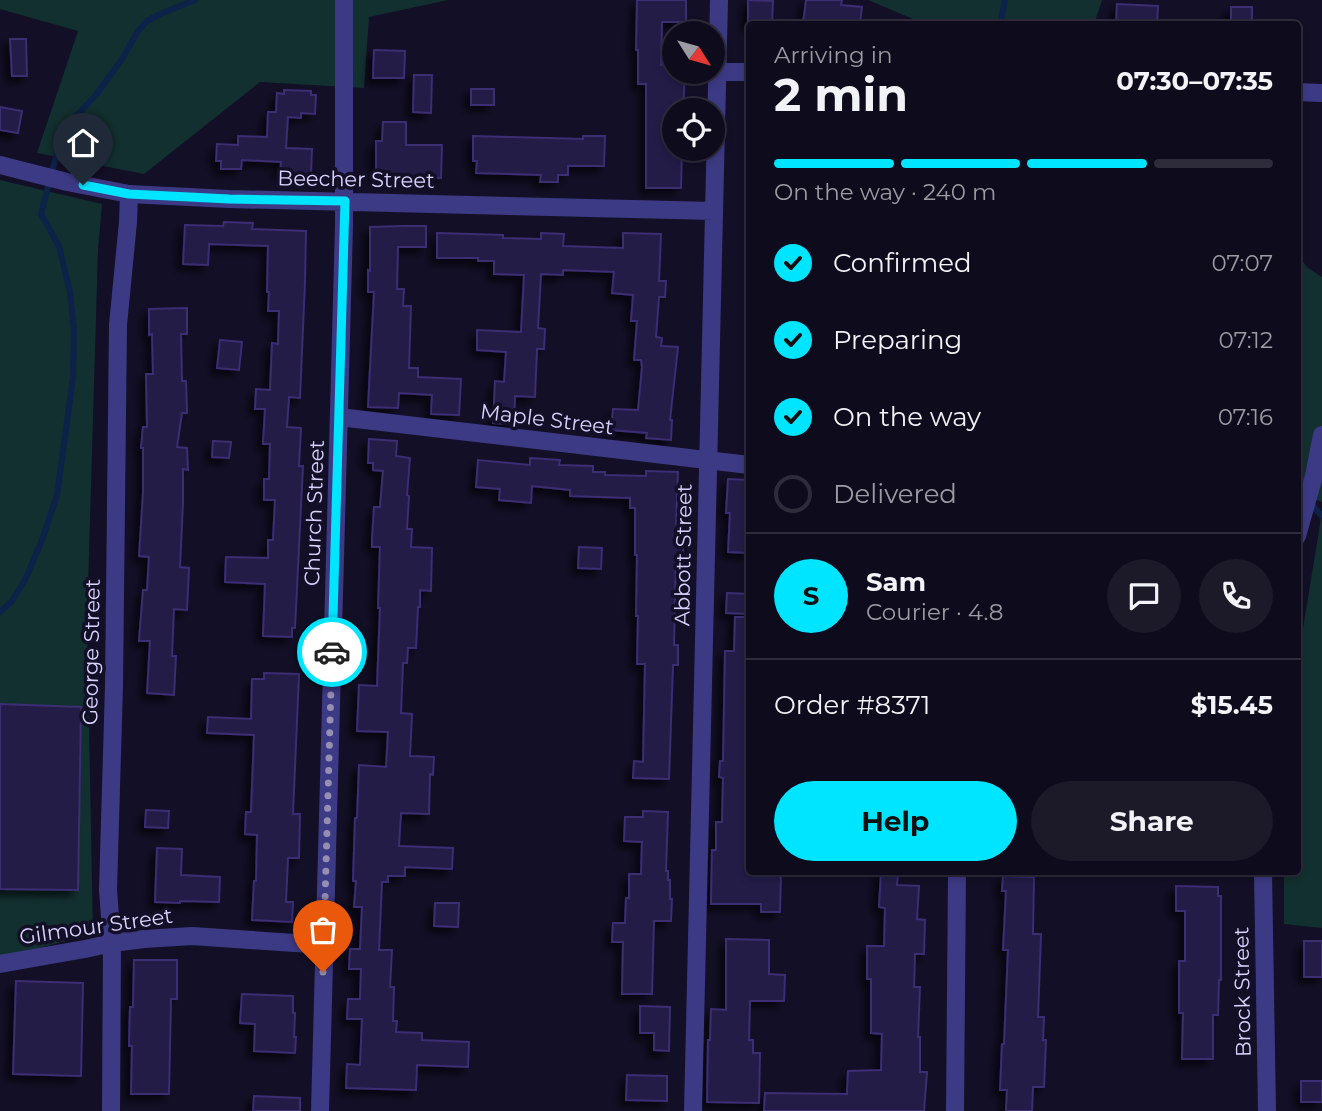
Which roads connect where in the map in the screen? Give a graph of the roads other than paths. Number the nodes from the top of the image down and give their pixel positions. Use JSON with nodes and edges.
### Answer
{"nodes":[{"id":1,"x":344,"y":0,"type":"edge"},
{"id":2,"x":719,"y":0,"type":"edge"},
{"id":3,"x":718,"y":21,"type":"edge"},
{"id":4,"x":725,"y":72,"type":"edge"},
{"id":5,"x":746,"y":72,"type":"edge"},
{"id":6,"x":716,"y":84,"type":"edge"},
{"id":7,"x":1301,"y":92,"type":"edge"},
{"id":8,"x":1322,"y":93,"type":"edge"},
{"id":9,"x":0,"y":165,"type":"edge"},
{"id":10,"x":129,"y":194,"type":"junction"},
{"id":11,"x":345,"y":201,"type":"junction"},
{"id":12,"x":714,"y":211,"type":"junction"},
{"id":13,"x":339,"y":417,"type":"junction"},
{"id":14,"x":1322,"y":435,"type":"edge"},
{"id":15,"x":707,"y":461,"type":"junction"},
{"id":16,"x":746,"y":465,"type":"edge"},
{"id":17,"x":1301,"y":522,"type":"edge"},
{"id":18,"x":957,"y":875,"type":"edge"},
{"id":19,"x":1263,"y":875,"type":"edge"},
{"id":20,"x":111,"y":943,"type":"junction"},
{"id":21,"x":324,"y":944,"type":"junction"},
{"id":22,"x":0,"y":964,"type":"edge"},
{"id":23,"x":111,"y":1111,"type":"edge"},
{"id":24,"x":320,"y":1111,"type":"edge"},
{"id":25,"x":693,"y":1111,"type":"edge"},
{"id":26,"x":955,"y":1111,"type":"edge"},
{"id":27,"x":1267,"y":1111,"type":"edge"}],
"edges":[{"from":1,"to":11,"type":"street","name":"Church Street"},
{"from":2,"to":3,"type":"street","name":"Abbott Street"},
{"from":4,"to":5,"type":"street"},
{"from":6,"to":12,"type":"street","name":"Abbott Street"},
{"from":7,"to":8,"type":"street"},
{"from":9,"to":10,"type":"street","name":"Beecher Street"},
{"from":10,"to":11,"type":"street","name":"Beecher Street"},
{"from":10,"to":20,"type":"street","name":"George Street"},
{"from":11,"to":12,"type":"street","name":"Beecher Street"},
{"from":11,"to":13,"type":"street","name":"Church Street"},
{"from":12,"to":15,"type":"street","name":"Abbott Street"},
{"from":13,"to":15,"type":"street","name":"Maple Street"},
{"from":13,"to":21,"type":"street","name":"Church Street"},
{"from":14,"to":17,"type":"street"},
{"from":15,"to":16,"type":"street","name":"Maple Street"},
{"from":15,"to":25,"type":"street","name":"Abbott Street"},
{"from":18,"to":26,"type":"street"},
{"from":19,"to":27,"type":"street","name":"Brock Street"},
{"from":20,"to":21,"type":"street","name":"Gilmour Street"},
{"from":20,"to":22,"type":"street","name":"Gilmour Street"},
{"from":20,"to":23,"type":"street","name":"George Street"},
{"from":21,"to":24,"type":"street","name":"Church Street"}]}
